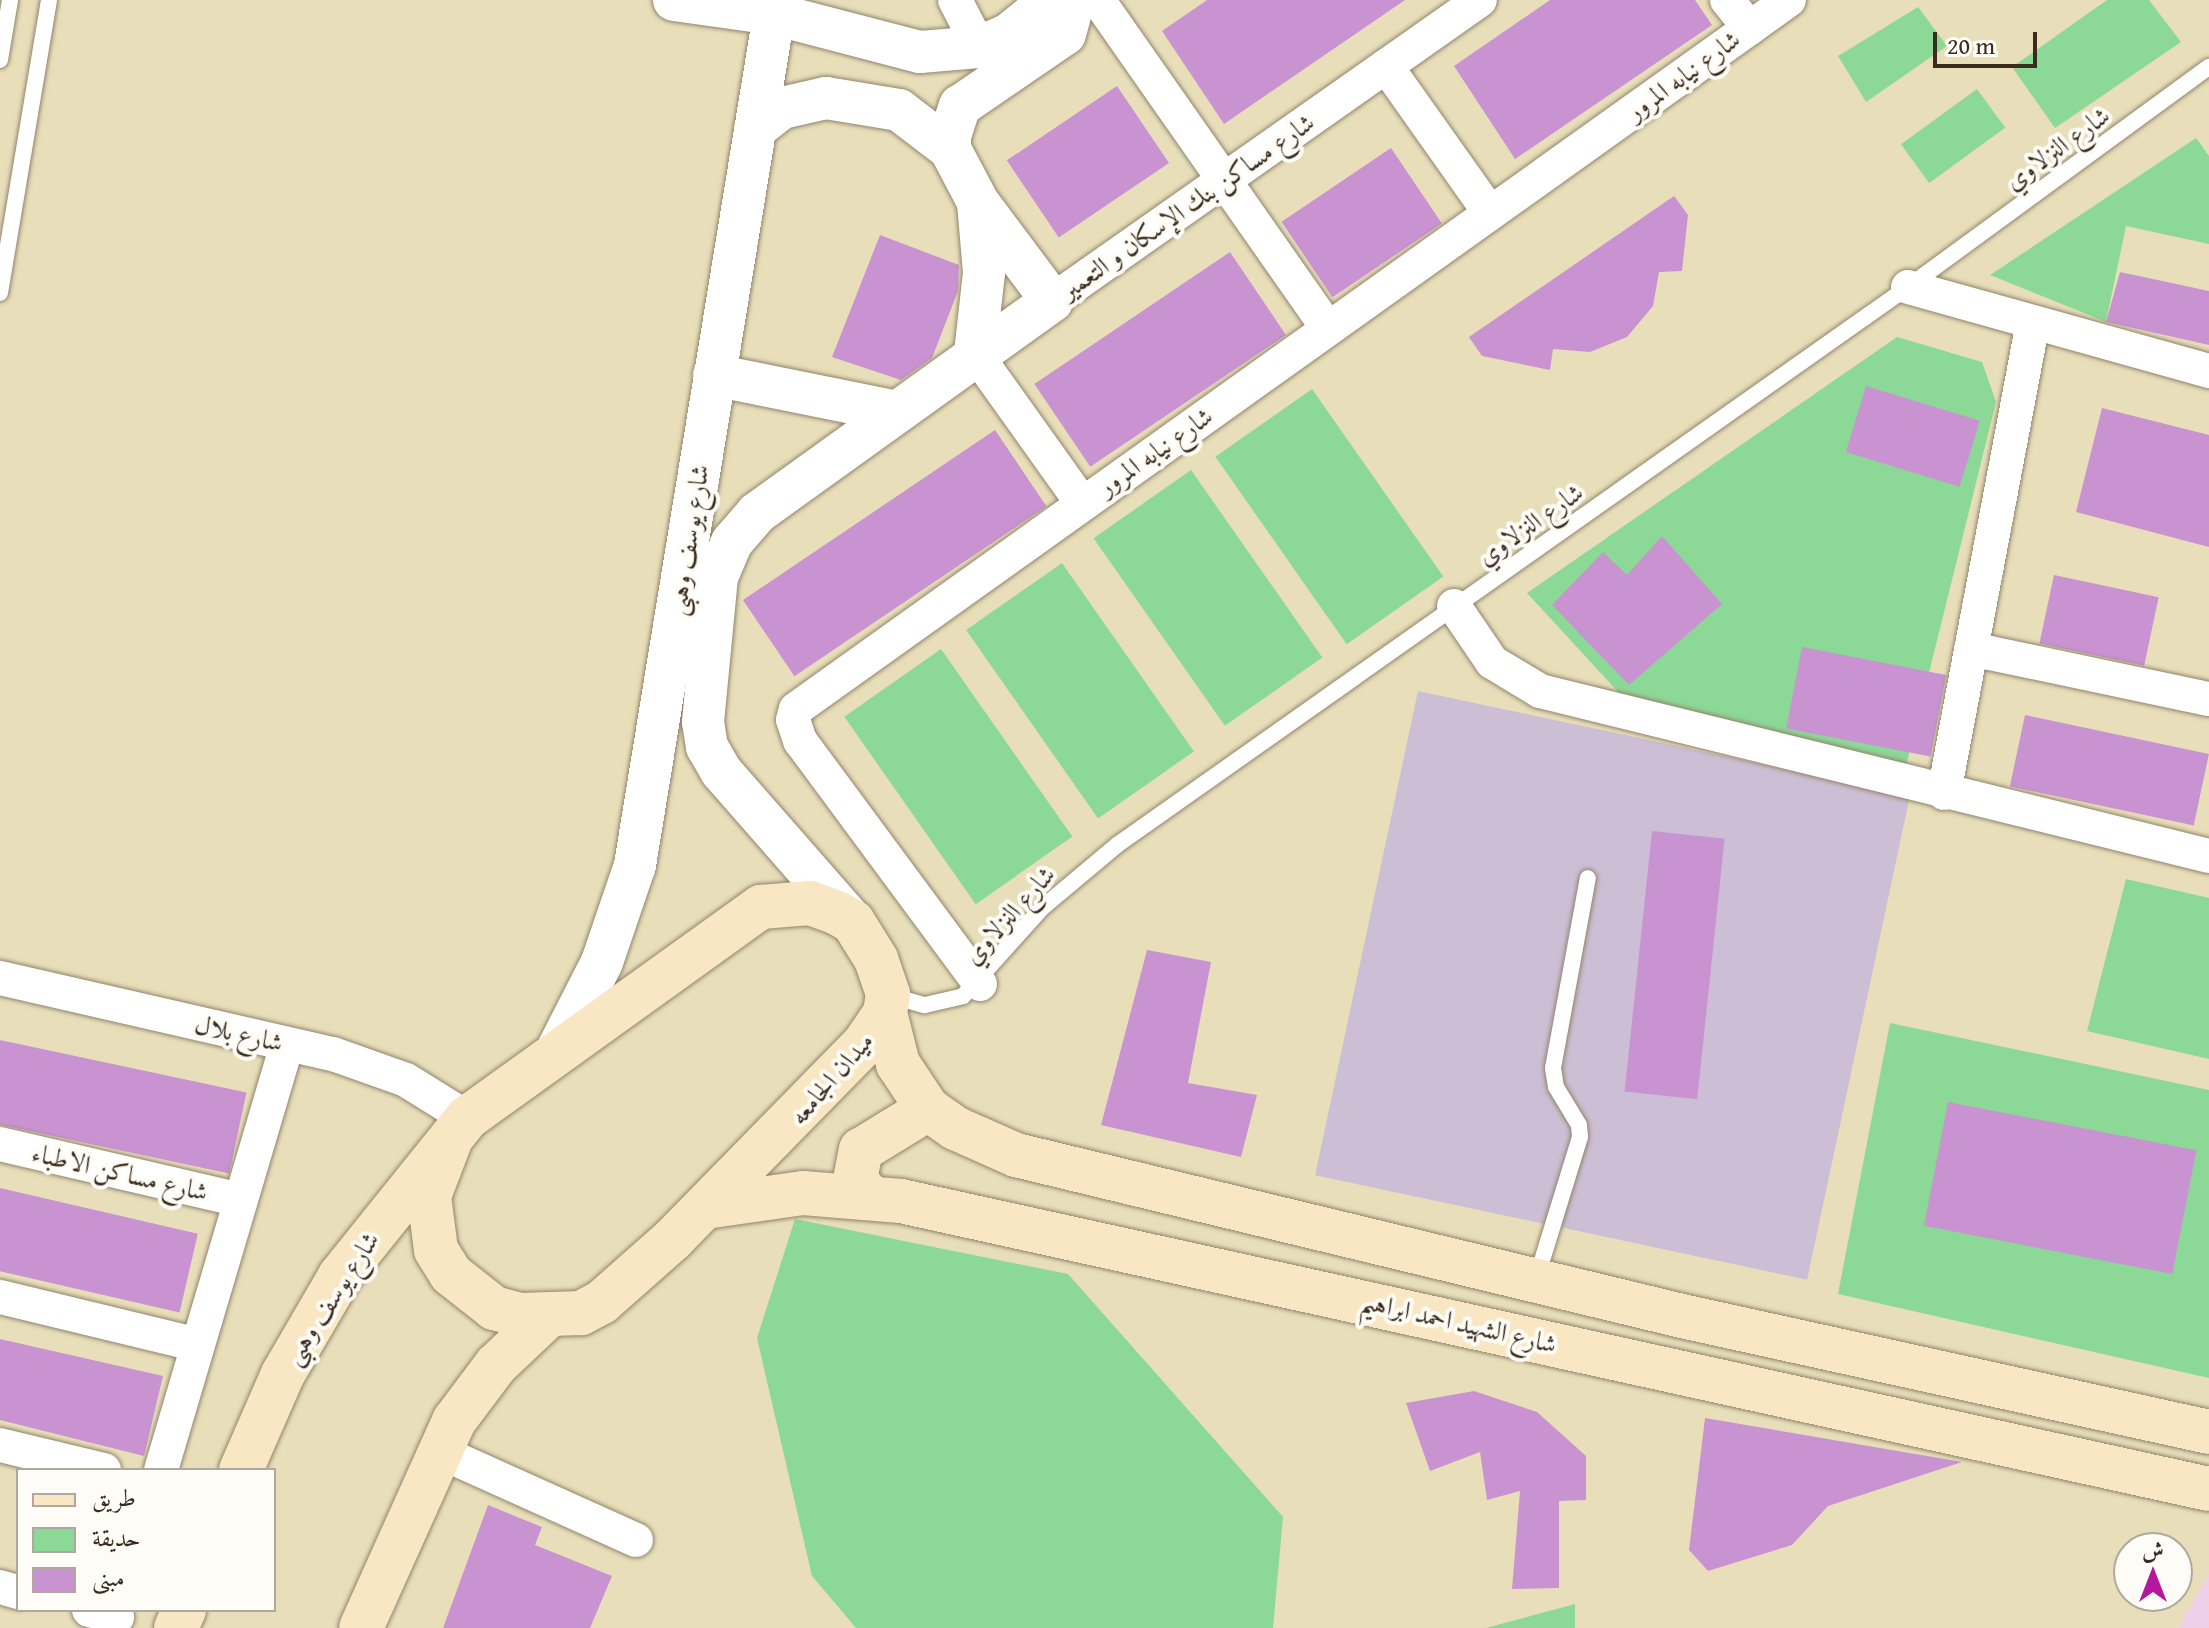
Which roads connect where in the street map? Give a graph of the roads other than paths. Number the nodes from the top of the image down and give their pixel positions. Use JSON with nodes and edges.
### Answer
{"nodes":[{"id":1,"x":10,"y":0,"type":"edge"},
{"id":2,"x":49,"y":0,"type":"edge"},
{"id":3,"x":955,"y":0,"type":"edge"},
{"id":4,"x":1051,"y":0,"type":"edge"},
{"id":5,"x":1074,"y":0,"type":"edge"},
{"id":6,"x":1098,"y":0,"type":"edge"},
{"id":7,"x":1727,"y":0,"type":"edge"},
{"id":8,"x":1789,"y":0,"type":"edge"},
{"id":9,"x":692,"y":1,"type":"edge"},
{"id":10,"x":1457,"y":6,"type":"edge"},
{"id":11,"x":774,"y":14,"type":"junction"},
{"id":12,"x":1750,"y":28,"type":"junction"},
{"id":13,"x":979,"y":47,"type":"junction"},
{"id":14,"x":0,"y":60,"type":"edge"},
{"id":15,"x":1386,"y":66,"type":"junction"},
{"id":16,"x":2209,"y":67,"type":"edge"},
{"id":17,"x":755,"y":129,"type":"junction"},
{"id":18,"x":950,"y":149,"type":"junction"},
{"id":19,"x":1225,"y":178,"type":"junction"},
{"id":20,"x":978,"y":202,"type":"junction"},
{"id":21,"x":1490,"y":213,"type":"junction"},
{"id":22,"x":1908,"y":287,"type":"junction"},
{"id":23,"x":0,"y":293,"type":"edge"},
{"id":24,"x":1052,"y":301,"type":"junction"},
{"id":25,"x":2033,"y":322,"type":"junction"},
{"id":26,"x":1328,"y":328,"type":"junction"},
{"id":27,"x":975,"y":353,"type":"junction"},
{"id":28,"x":2209,"y":371,"type":"edge"},
{"id":29,"x":714,"y":375,"type":"junction"},
{"id":30,"x":893,"y":411,"type":"junction"},
{"id":31,"x":1082,"y":503,"type":"junction"},
{"id":32,"x":1454,"y":606,"type":"junction"},
{"id":33,"x":1971,"y":649,"type":"junction"},
{"id":34,"x":2209,"y":699,"type":"edge"},
{"id":35,"x":655,"y":747,"type":"junction"},
{"id":36,"x":707,"y":747,"type":"junction"},
{"id":37,"x":1944,"y":793,"type":"junction"},
{"id":38,"x":2209,"y":856,"type":"edge"},
{"id":39,"x":1588,"y":878,"type":"dead end"},
{"id":40,"x":853,"y":922,"type":"junction"},
{"id":41,"x":0,"y":978,"type":"edge"},
{"id":42,"x":980,"y":984,"type":"junction"},
{"id":43,"x":886,"y":1004,"type":"junction"},
{"id":44,"x":287,"y":1044,"type":"junction"},
{"id":45,"x":556,"y":1052,"type":"junction"},
{"id":46,"x":928,"y":1109,"type":"junction"},
{"id":47,"x":458,"y":1131,"type":"junction"},
{"id":48,"x":0,"y":1144,"type":"edge"},
{"id":49,"x":869,"y":1196,"type":"junction"},
{"id":50,"x":241,"y":1200,"type":"junction"},
{"id":51,"x":705,"y":1207,"type":"junction"},
{"id":52,"x":1535,"y":1281,"type":"junction"},
{"id":53,"x":0,"y":1297,"type":"edge"},
{"id":54,"x":548,"y":1316,"type":"junction"},
{"id":55,"x":1524,"y":1336,"type":"junction"},
{"id":56,"x":195,"y":1344,"type":"junction"},
{"id":57,"x":2209,"y":1432,"type":"edge"},
{"id":58,"x":0,"y":1445,"type":"edge"},
{"id":59,"x":438,"y":1451,"type":"junction"},
{"id":60,"x":96,"y":1468,"type":"edge"},
{"id":61,"x":162,"y":1468,"type":"edge"},
{"id":62,"x":242,"y":1468,"type":"edge"},
{"id":63,"x":2209,"y":1489,"type":"edge"},
{"id":64,"x":636,"y":1540,"type":"dead end"},
{"id":65,"x":361,"y":1628,"type":"edge"}],
"edges":[{"from":1,"to":14,"type":"lane"},
{"from":2,"to":23,"type":"lane"},
{"from":3,"to":13,"type":"street"},
{"from":4,"to":13,"type":"street"},
{"from":5,"to":18,"type":"street"},
{"from":6,"to":19,"type":"street"},
{"from":7,"to":12,"type":"street"},
{"from":8,"to":12,"type":"street","name":"شارع نيابه المرور"},
{"from":9,"to":11,"type":"street"},
{"from":10,"to":15,"type":"street","name":"شارع مساكن بنك الإسكان و التعمير"},
{"from":11,"to":13,"type":"street"},
{"from":11,"to":17,"type":"street","name":"شارع يوسف وهبى"},
{"from":12,"to":21,"type":"street","name":"شارع نيابه المرور"},
{"from":15,"to":19,"type":"street","name":"شارع مساكن بنك الإسكان و التعمير"},
{"from":15,"to":21,"type":"street"},
{"from":16,"to":22,"type":"lane","name":"شارع النزلاوي"},
{"from":17,"to":18,"type":"street"},
{"from":17,"to":29,"type":"street","name":"شارع يوسف وهبى"},
{"from":18,"to":20,"type":"street"},
{"from":19,"to":24,"type":"street","name":"شارع مساكن بنك الإسكان و التعمير"},
{"from":19,"to":26,"type":"street"},
{"from":20,"to":24,"type":"street"},
{"from":20,"to":27,"type":"street"},
{"from":21,"to":26,"type":"street","name":"شارع نيابه المرور"},
{"from":22,"to":25,"type":"street"},
{"from":22,"to":32,"type":"lane","name":"شارع النزلاوي"},
{"from":24,"to":27,"type":"street","name":"شارع مساكن بنك الإسكان و التعمير"},
{"from":25,"to":28,"type":"street"},
{"from":25,"to":33,"type":"street"},
{"from":26,"to":31,"type":"street","name":"شارع نيابه المرور"},
{"from":27,"to":30,"type":"street","name":"شارع مساكن بنك الإسكان و التعمير"},
{"from":27,"to":31,"type":"street"},
{"from":29,"to":30,"type":"street"},
{"from":29,"to":35,"type":"street","name":"شارع يوسف وهبى"},
{"from":30,"to":36,"type":"street","name":"شارع يوسف وهبى"},
{"from":31,"to":42,"type":"street","name":"شارع نيابه المرور"},
{"from":32,"to":37,"type":"street"},
{"from":32,"to":42,"type":"lane","name":"شارع النزلاوي"},
{"from":33,"to":34,"type":"street"},
{"from":33,"to":37,"type":"street"},
{"from":35,"to":36,"type":"street"},
{"from":35,"to":45,"type":"street","name":"شارع يوسف وهبى"},
{"from":36,"to":40,"type":"street","name":"شارع يوسف وهبى"},
{"from":37,"to":38,"type":"street"},
{"from":39,"to":52,"type":"lane"},
{"from":40,"to":43,"type":"main road"},
{"from":40,"to":45,"type":"main road"},
{"from":41,"to":44,"type":"street","name":"شارع بلال"},
{"from":42,"to":43,"type":"lane","name":"شارع النزلاوي"},
{"from":43,"to":46,"type":"main road"},
{"from":43,"to":51,"type":"main road","name":"ميدان الجامعه"},
{"from":44,"to":47,"type":"street","name":"شارع بلال"},
{"from":44,"to":50,"type":"street"},
{"from":45,"to":47,"type":"main road"},
{"from":46,"to":49,"type":"main road"},
{"from":46,"to":52,"type":"main road"},
{"from":47,"to":54,"type":"main road","name":"ميدان الجامعه"},
{"from":47,"to":62,"type":"main road","name":"شارع يوسف وهبى"},
{"from":48,"to":50,"type":"street","name":"شارع مساكن الاطباء"},
{"from":49,"to":51,"type":"main road","name":"شارع الشهيد احمد ابراهيم"},
{"from":49,"to":55,"type":"main road","name":"شارع الشهيد احمد ابراهيم"},
{"from":50,"to":56,"type":"street"},
{"from":51,"to":54,"type":"main road","name":"ميدان الجامعه"},
{"from":52,"to":55,"type":"main road"},
{"from":52,"to":57,"type":"main road"},
{"from":53,"to":56,"type":"street"},
{"from":54,"to":59,"type":"main road"},
{"from":55,"to":63,"type":"main road","name":"شارع الشهيد احمد ابراهيم"},
{"from":56,"to":61,"type":"street"},
{"from":58,"to":60,"type":"street"},
{"from":59,"to":64,"type":"street"},
{"from":59,"to":65,"type":"main road"}]}
